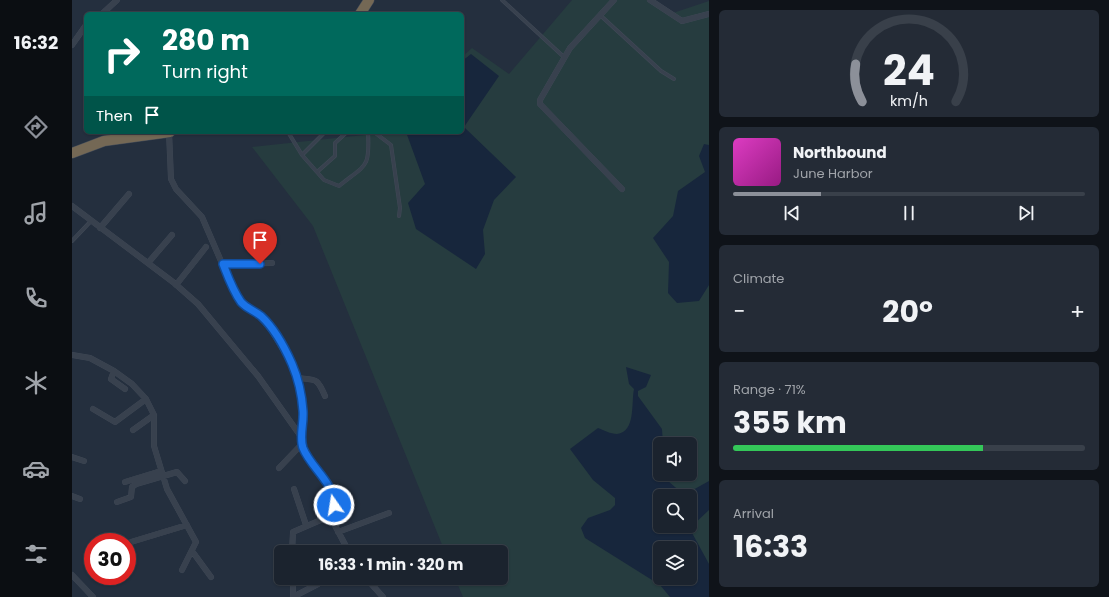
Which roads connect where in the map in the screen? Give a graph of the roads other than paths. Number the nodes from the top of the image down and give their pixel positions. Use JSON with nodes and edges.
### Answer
{"nodes":[{"id":1,"x":117,"y":0,"type":"edge"},
{"id":2,"x":369,"y":0,"type":"edge"},
{"id":3,"x":502,"y":0,"type":"edge"},
{"id":4,"x":614,"y":0,"type":"edge"},
{"id":5,"x":650,"y":0,"type":"edge"},
{"id":6,"x":104,"y":12,"type":"edge"},
{"id":7,"x":361,"y":12,"type":"edge"},
{"id":8,"x":709,"y":14,"type":"edge"},
{"id":9,"x":600,"y":15,"type":"junction"},
{"id":10,"x":84,"y":28,"type":"edge"},
{"id":11,"x":72,"y":45,"type":"edge"},
{"id":12,"x":565,"y":59,"type":"junction"},
{"id":13,"x":674,"y":79,"type":"dead end"},
{"id":14,"x":155,"y":134,"type":"edge"},
{"id":15,"x":170,"y":134,"type":"edge"},
{"id":16,"x":289,"y":134,"type":"edge"},
{"id":17,"x":323,"y":134,"type":"edge"},
{"id":18,"x":346,"y":134,"type":"edge"},
{"id":19,"x":368,"y":134,"type":"edge"},
{"id":20,"x":377,"y":134,"type":"edge"},
{"id":21,"x":72,"y":153,"type":"edge"},
{"id":22,"x":302,"y":155,"type":"junction"},
{"id":23,"x":317,"y":172,"type":"junction"},
{"id":24,"x":622,"y":190,"type":"dead end"},
{"id":25,"x":129,"y":194,"type":"dead end"},
{"id":26,"x":72,"y":206,"type":"edge"},
{"id":27,"x":399,"y":216,"type":"dead end"},
{"id":28,"x":91,"y":221,"type":"junction"},
{"id":29,"x":100,"y":228,"type":"junction"},
{"id":30,"x":172,"y":235,"type":"dead end"},
{"id":31,"x":72,"y":241,"type":"edge"},
{"id":32,"x":206,"y":247,"type":"dead end"},
{"id":33,"x":148,"y":263,"type":"junction"},
{"id":34,"x":272,"y":263,"type":"dead end"},
{"id":35,"x":223,"y":264,"type":"junction"},
{"id":36,"x":176,"y":285,"type":"junction"},
{"id":37,"x":72,"y":355,"type":"edge"},
{"id":38,"x":114,"y":371,"type":"junction"},
{"id":39,"x":297,"y":378,"type":"junction"},
{"id":40,"x":125,"y":389,"type":"dead end"},
{"id":41,"x":324,"y":396,"type":"dead end"},
{"id":42,"x":146,"y":399,"type":"junction"},
{"id":43,"x":93,"y":409,"type":"dead end"},
{"id":44,"x":154,"y":415,"type":"junction"},
{"id":45,"x":133,"y":430,"type":"dead end"},
{"id":46,"x":302,"y":441,"type":"junction"},
{"id":47,"x":72,"y":457,"type":"edge"},
{"id":48,"x":84,"y":461,"type":"dead end"},
{"id":49,"x":279,"y":468,"type":"dead end"},
{"id":50,"x":162,"y":473,"type":"junction"},
{"id":51,"x":185,"y":481,"type":"dead end"},
{"id":52,"x":125,"y":482,"type":"dead end"},
{"id":53,"x":294,"y":489,"type":"dead end"},
{"id":54,"x":72,"y":496,"type":"edge"},
{"id":55,"x":80,"y":499,"type":"dead end"},
{"id":56,"x":117,"y":502,"type":"dead end"},
{"id":57,"x":389,"y":513,"type":"dead end"},
{"id":58,"x":330,"y":516,"type":"junction"},
{"id":59,"x":187,"y":525,"type":"junction"},
{"id":60,"x":306,"y":525,"type":"junction"},
{"id":61,"x":338,"y":532,"type":"junction"},
{"id":62,"x":136,"y":540,"type":"edge"},
{"id":63,"x":292,"y":545,"type":"edge"},
{"id":64,"x":345,"y":545,"type":"edge"},
{"id":65,"x":192,"y":551,"type":"junction"},
{"id":66,"x":182,"y":570,"type":"dead end"},
{"id":67,"x":72,"y":575,"type":"edge"},
{"id":68,"x":211,"y":577,"type":"dead end"},
{"id":69,"x":293,"y":585,"type":"edge"},
{"id":70,"x":316,"y":585,"type":"edge"},
{"id":71,"x":372,"y":585,"type":"edge"},
{"id":72,"x":93,"y":597,"type":"edge"},
{"id":73,"x":293,"y":597,"type":"edge"},
{"id":74,"x":383,"y":597,"type":"edge"}],
"edges":[{"from":1,"to":6,"type":"street"},
{"from":2,"to":7,"type":"highway"},
{"from":3,"to":12,"type":"lane"},
{"from":4,"to":9,"type":"street"},
{"from":5,"to":8,"type":"street"},
{"from":9,"to":12,"type":"street"},
{"from":9,"to":13,"type":"lane"},
{"from":10,"to":11,"type":"street"},
{"from":12,"to":24,"type":"street"},
{"from":14,"to":21,"type":"highway"},
{"from":15,"to":35,"type":"street"},
{"from":16,"to":22,"type":"lane"},
{"from":17,"to":22,"type":"lane"},
{"from":18,"to":23,"type":"lane"},
{"from":19,"to":23,"type":"lane"},
{"from":20,"to":27,"type":"lane"},
{"from":22,"to":23,"type":"lane"},
{"from":25,"to":29,"type":"street"},
{"from":26,"to":28,"type":"street"},
{"from":28,"to":29,"type":"street"},
{"from":28,"to":31,"type":"lane"},
{"from":29,"to":33,"type":"street"},
{"from":30,"to":33,"type":"street"},
{"from":32,"to":36,"type":"street"},
{"from":33,"to":36,"type":"street"},
{"from":34,"to":35,"type":"street"},
{"from":35,"to":39,"type":"street"},
{"from":36,"to":46,"type":"street"},
{"from":37,"to":38,"type":"street"},
{"from":38,"to":40,"type":"street"},
{"from":38,"to":42,"type":"street"},
{"from":39,"to":41,"type":"street"},
{"from":39,"to":46,"type":"street"},
{"from":42,"to":43,"type":"street"},
{"from":42,"to":44,"type":"street"},
{"from":44,"to":45,"type":"street"},
{"from":44,"to":50,"type":"street"},
{"from":46,"to":49,"type":"street"},
{"from":46,"to":58,"type":"street"},
{"from":47,"to":48,"type":"street"},
{"from":50,"to":51,"type":"street"},
{"from":50,"to":52,"type":"street"},
{"from":50,"to":56,"type":"street"},
{"from":50,"to":59,"type":"street"},
{"from":53,"to":60,"type":"street"},
{"from":54,"to":55,"type":"street"},
{"from":57,"to":61,"type":"street"},
{"from":58,"to":60,"type":"street"},
{"from":58,"to":61,"type":"street"},
{"from":59,"to":62,"type":"street"},
{"from":59,"to":65,"type":"street"},
{"from":60,"to":63,"type":"street"},
{"from":61,"to":64,"type":"street"},
{"from":65,"to":66,"type":"street"},
{"from":65,"to":68,"type":"street"},
{"from":67,"to":72,"type":"street"},
{"from":69,"to":73,"type":"street"},
{"from":70,"to":73,"type":"street"},
{"from":71,"to":74,"type":"street"}]}
